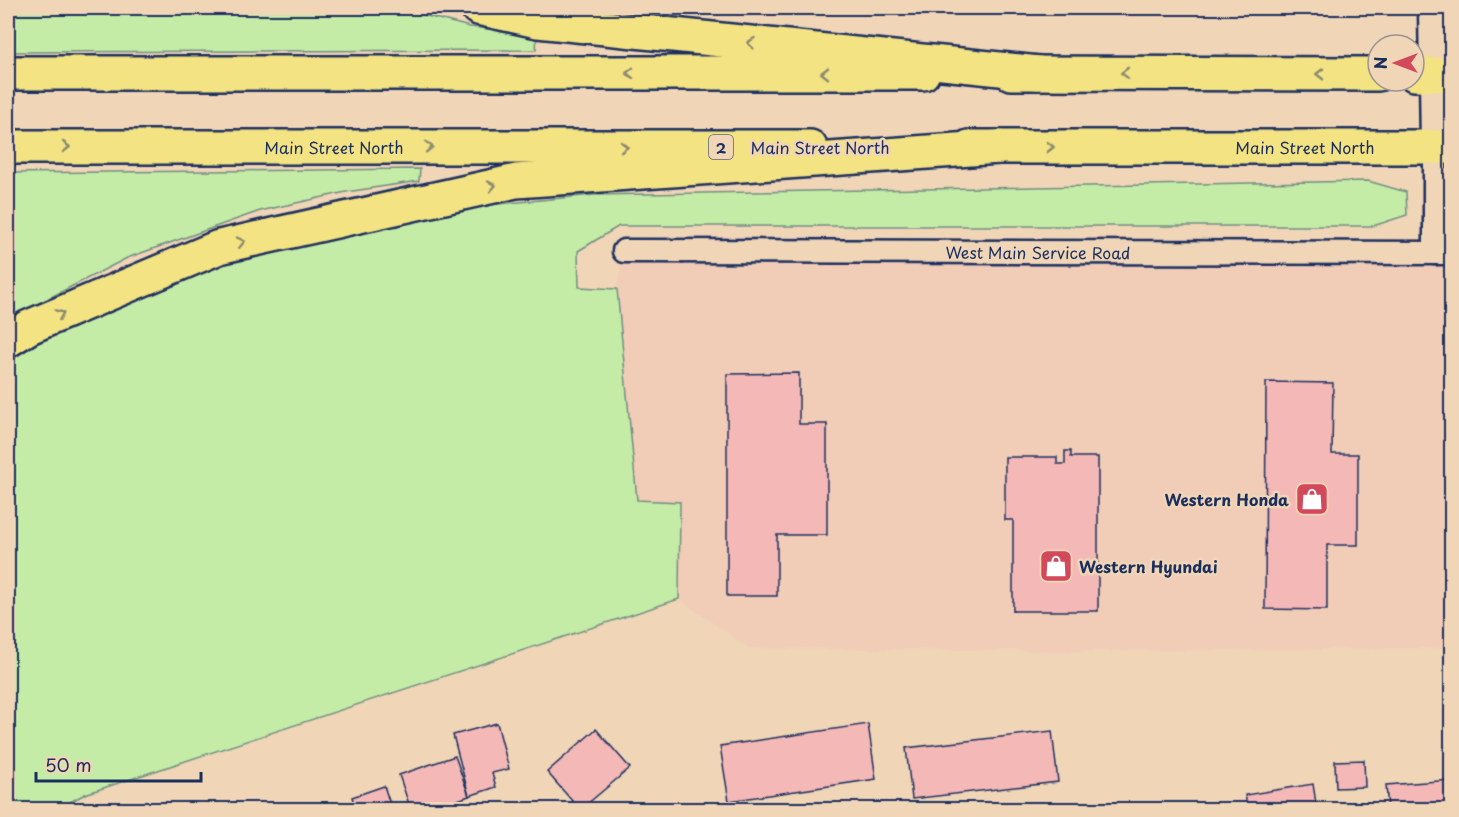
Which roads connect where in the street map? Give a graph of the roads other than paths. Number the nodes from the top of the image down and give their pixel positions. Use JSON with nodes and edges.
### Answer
{"nodes":[{"id":1,"x":478,"y":8,"type":"edge"},
{"id":2,"x":1433,"y":8,"type":"edge"},
{"id":3,"x":8,"y":73,"type":"edge"},
{"id":4,"x":1039,"y":73,"type":"junction"},
{"id":5,"x":1366,"y":74,"type":"edge"},
{"id":6,"x":1433,"y":74,"type":"edge"},
{"id":7,"x":8,"y":147,"type":"edge"},
{"id":8,"x":999,"y":147,"type":"junction"},
{"id":9,"x":1443,"y":147,"type":"edge"},
{"id":10,"x":624,"y":251,"type":"dead end"},
{"id":11,"x":1443,"y":253,"type":"edge"},
{"id":12,"x":8,"y":340,"type":"edge"}],
"edges":[{"from":4,"to":1,"type":"main road","one_way":true},
{"from":2,"to":6,"type":"street"},
{"from":4,"to":3,"type":"main road","one_way":true},
{"from":5,"to":4,"type":"main road","one_way":true},
{"from":6,"to":9,"type":"street"},
{"from":7,"to":8,"type":"main road","name":"Main Street North","number":"2","one_way":true},
{"from":8,"to":9,"type":"main road","name":"Main Street North","number":"2","one_way":true},
{"from":12,"to":8,"type":"main road","one_way":true},
{"from":9,"to":11,"type":"street"},
{"from":10,"to":11,"type":"street","name":"West Main Service Road"}]}
